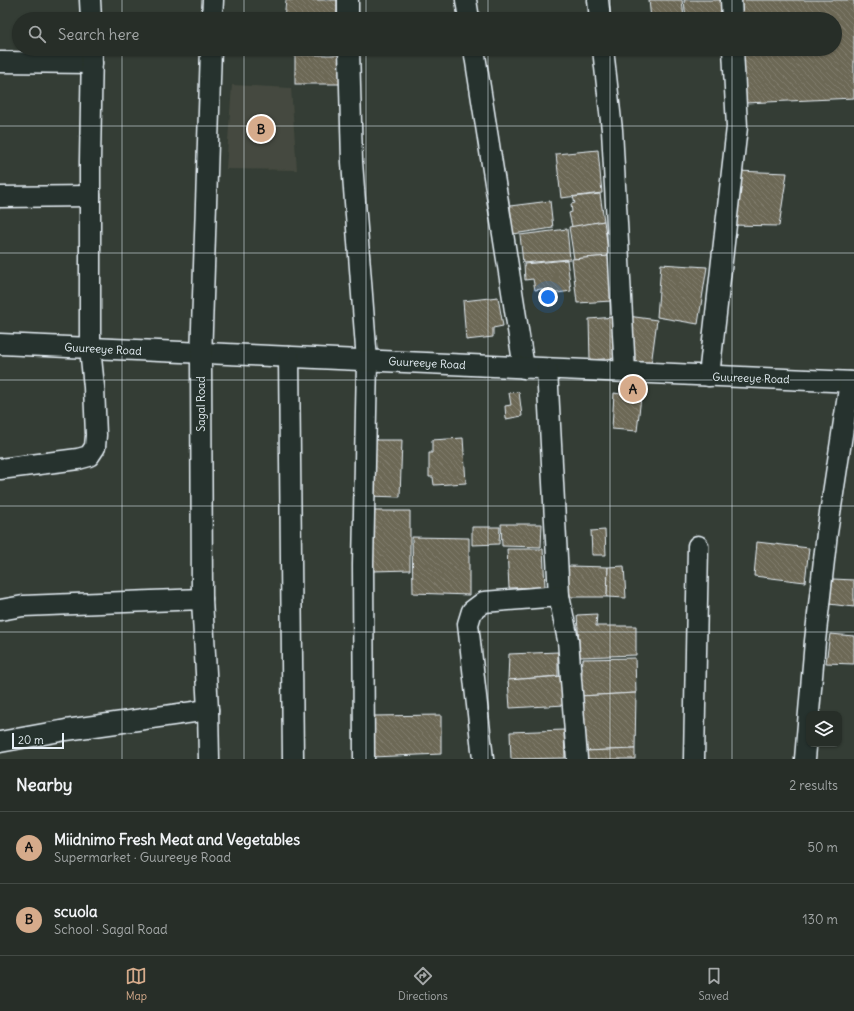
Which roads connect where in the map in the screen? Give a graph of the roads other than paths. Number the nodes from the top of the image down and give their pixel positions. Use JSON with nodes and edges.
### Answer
{"nodes":[{"id":1,"x":90,"y":0,"type":"edge"},
{"id":2,"x":213,"y":0,"type":"edge"},
{"id":3,"x":348,"y":0,"type":"edge"},
{"id":4,"x":466,"y":0,"type":"edge"},
{"id":5,"x":598,"y":0,"type":"edge"},
{"id":6,"x":731,"y":0,"type":"edge"},
{"id":7,"x":91,"y":12,"type":"edge"},
{"id":8,"x":212,"y":12,"type":"edge"},
{"id":9,"x":348,"y":12,"type":"edge"},
{"id":10,"x":468,"y":12,"type":"edge"},
{"id":11,"x":599,"y":12,"type":"edge"},
{"id":12,"x":732,"y":12,"type":"edge"},
{"id":13,"x":92,"y":56,"type":"edge"},
{"id":14,"x":211,"y":56,"type":"edge"},
{"id":15,"x":349,"y":56,"type":"edge"},
{"id":16,"x":475,"y":56,"type":"edge"},
{"id":17,"x":604,"y":56,"type":"edge"},
{"id":18,"x":733,"y":56,"type":"edge"},
{"id":19,"x":0,"y":62,"type":"edge"},
{"id":20,"x":90,"y":196,"type":"junction"},
{"id":21,"x":0,"y":197,"type":"edge"},
{"id":22,"x":0,"y":344,"type":"edge"},
{"id":23,"x":90,"y":348,"type":"junction"},
{"id":24,"x":201,"y":353,"type":"junction"},
{"id":25,"x":289,"y":357,"type":"junction"},
{"id":26,"x":367,"y":361,"type":"junction"},
{"id":27,"x":524,"y":368,"type":"junction"},
{"id":28,"x":547,"y":369,"type":"junction"},
{"id":29,"x":625,"y":372,"type":"junction"},
{"id":30,"x":709,"y":376,"type":"junction"},
{"id":31,"x":852,"y":382,"type":"edge"},
{"id":32,"x":0,"y":469,"type":"edge"},
{"id":33,"x":698,"y":546,"type":"dead end"},
{"id":34,"x":559,"y":596,"type":"junction"},
{"id":35,"x":202,"y":599,"type":"junction"},
{"id":36,"x":0,"y":610,"type":"edge"},
{"id":37,"x":208,"y":710,"type":"junction"},
{"id":38,"x":0,"y":742,"type":"edge"},
{"id":39,"x":209,"y":759,"type":"edge"},
{"id":40,"x":293,"y":759,"type":"edge"},
{"id":41,"x":364,"y":759,"type":"edge"},
{"id":42,"x":483,"y":759,"type":"edge"},
{"id":43,"x":577,"y":759,"type":"edge"},
{"id":44,"x":694,"y":759,"type":"edge"},
{"id":45,"x":805,"y":759,"type":"edge"}],
"edges":[{"from":1,"to":7,"type":"street"},
{"from":2,"to":8,"type":"street"},
{"from":3,"to":9,"type":"street"},
{"from":4,"to":10,"type":"street"},
{"from":5,"to":11,"type":"street"},
{"from":6,"to":12,"type":"street"},
{"from":13,"to":19,"type":"street"},
{"from":13,"to":20,"type":"street"},
{"from":14,"to":24,"type":"street","name":"Sagal Road"},
{"from":15,"to":26,"type":"street"},
{"from":16,"to":27,"type":"street"},
{"from":17,"to":29,"type":"street"},
{"from":18,"to":30,"type":"street"},
{"from":20,"to":21,"type":"street"},
{"from":20,"to":23,"type":"street"},
{"from":22,"to":23,"type":"street","name":"Guureeye Road"},
{"from":23,"to":24,"type":"street","name":"Guureeye Road"},
{"from":23,"to":32,"type":"street"},
{"from":24,"to":25,"type":"street","name":"Guureeye Road"},
{"from":24,"to":35,"type":"street","name":"Sagal Road"},
{"from":25,"to":26,"type":"street","name":"Guureeye Road"},
{"from":25,"to":40,"type":"street"},
{"from":26,"to":27,"type":"street","name":"Guureeye Road"},
{"from":26,"to":41,"type":"street"},
{"from":27,"to":28,"type":"street","name":"Guureeye Road"},
{"from":28,"to":29,"type":"street","name":"Guureeye Road"},
{"from":28,"to":34,"type":"street"},
{"from":29,"to":30,"type":"street","name":"Guureeye Road"},
{"from":30,"to":31,"type":"street","name":"Guureeye Road"},
{"from":31,"to":45,"type":"street"},
{"from":33,"to":44,"type":"street"},
{"from":34,"to":42,"type":"street"},
{"from":34,"to":43,"type":"street"},
{"from":35,"to":36,"type":"street"},
{"from":35,"to":37,"type":"street","name":"Sagal Road"},
{"from":37,"to":38,"type":"street"},
{"from":37,"to":39,"type":"street","name":"Sagal Road"}]}
